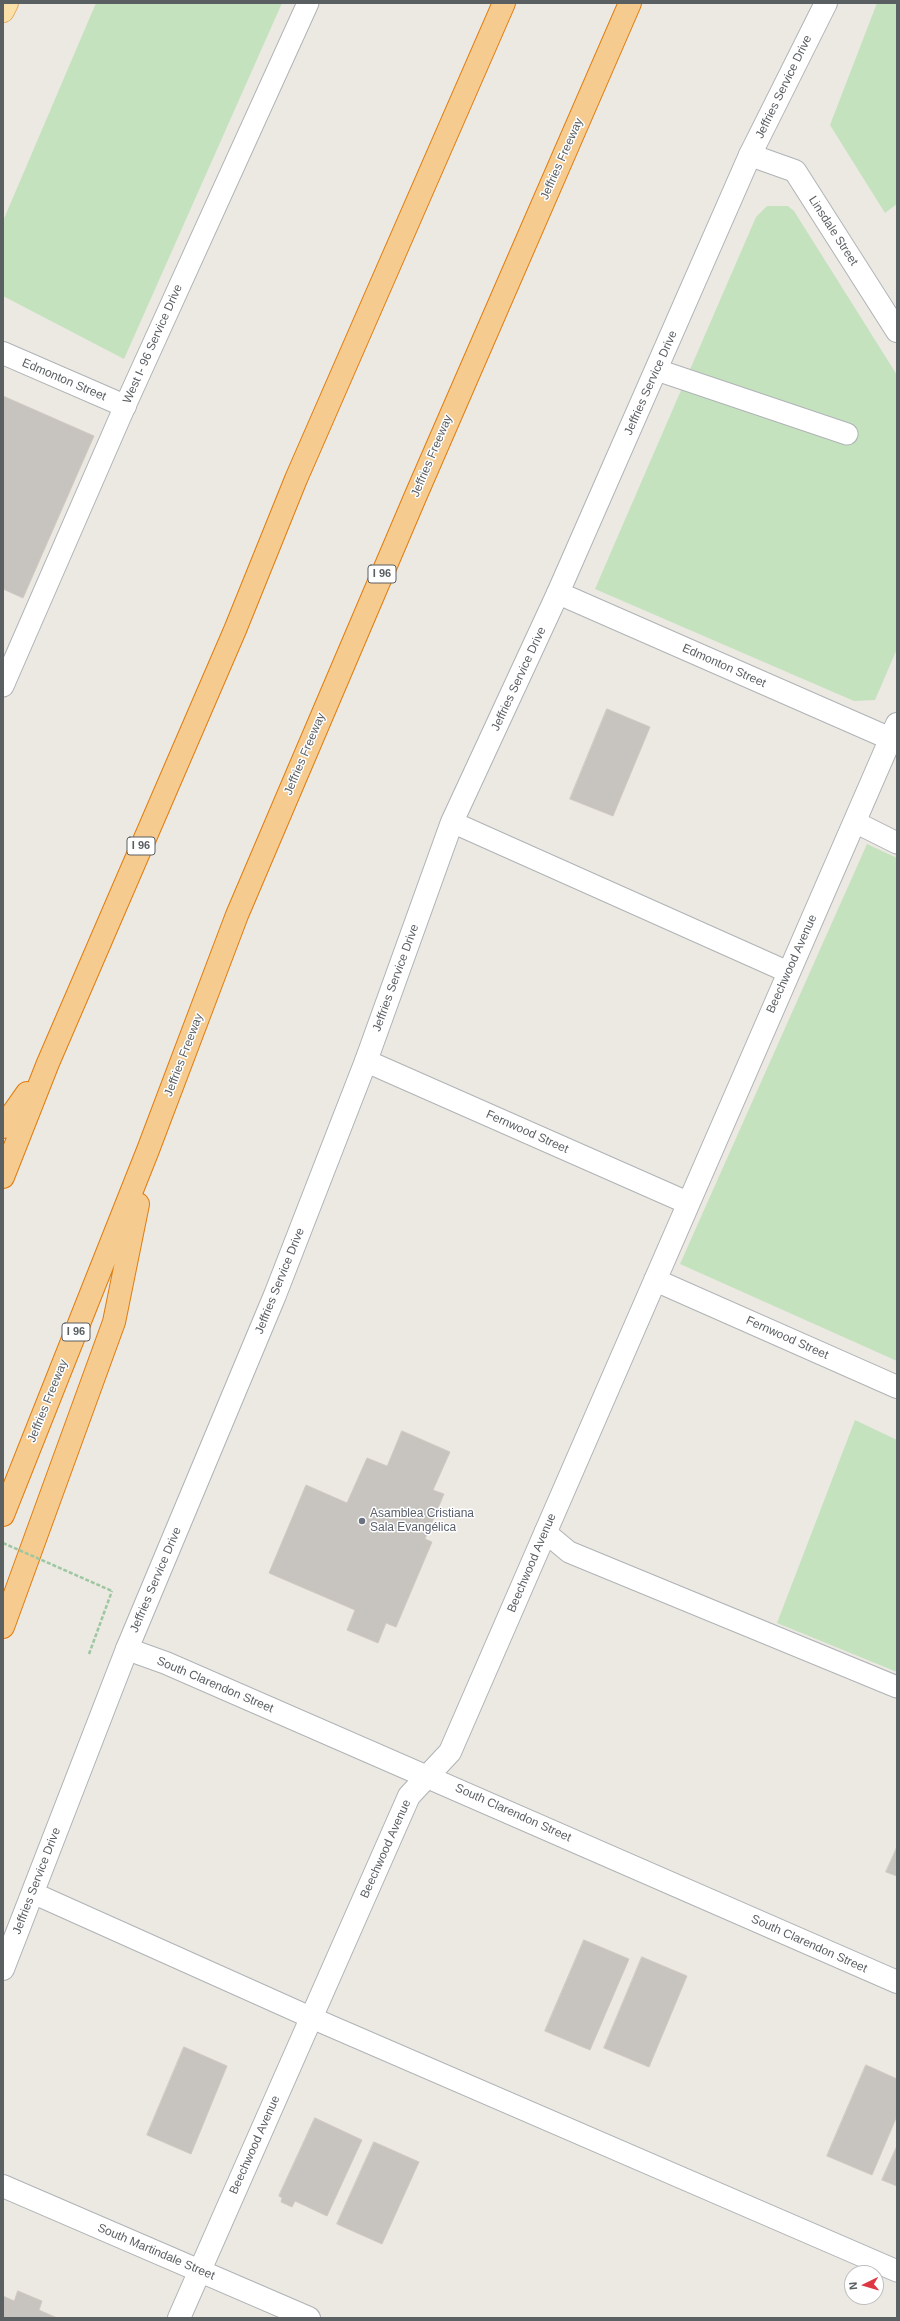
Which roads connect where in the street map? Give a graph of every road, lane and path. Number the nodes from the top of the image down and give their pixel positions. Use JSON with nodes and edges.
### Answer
{"nodes":[{"id":1,"x":6,"y":3,"type":"edge"},
{"id":2,"x":308,"y":3,"type":"edge"},
{"id":3,"x":504,"y":3,"type":"edge"},
{"id":4,"x":630,"y":3,"type":"edge"},
{"id":5,"x":826,"y":3,"type":"edge"},
{"id":6,"x":3,"y":11,"type":"edge"},
{"id":7,"x":750,"y":155,"type":"junction"},
{"id":8,"x":897,"y":331,"type":"edge"},
{"id":9,"x":3,"y":353,"type":"edge"},
{"id":10,"x":657,"y":370,"type":"junction"},
{"id":11,"x":125,"y":406,"type":"junction"},
{"id":12,"x":847,"y":434,"type":"dead end"},
{"id":13,"x":558,"y":593,"type":"junction"},
{"id":14,"x":3,"y":686,"type":"edge"},
{"id":15,"x":894,"y":732,"type":"edge"},
{"id":16,"x":452,"y":822,"type":"junction"},
{"id":17,"x":855,"y":822,"type":"junction"},
{"id":18,"x":897,"y":843,"type":"edge"},
{"id":19,"x":788,"y":972,"type":"junction"},
{"id":20,"x":366,"y":1061,"type":"junction"},
{"id":21,"x":48,"y":1063,"type":"junction"},
{"id":22,"x":3,"y":1127,"type":"edge"},
{"id":23,"x":148,"y":1150,"type":"junction"},
{"id":24,"x":3,"y":1177,"type":"edge"},
{"id":25,"x":688,"y":1204,"type":"junction"},
{"id":26,"x":655,"y":1280,"type":"junction"},
{"id":27,"x":897,"y":1387,"type":"edge"},
{"id":28,"x":3,"y":1515,"type":"edge"},
{"id":29,"x":546,"y":1532,"type":"junction"},
{"id":30,"x":3,"y":1543,"type":"edge"},
{"id":31,"x":3,"y":1627,"type":"edge"},
{"id":32,"x":95,"y":1639,"type":"dead end"},
{"id":33,"x":127,"y":1649,"type":"junction"},
{"id":34,"x":897,"y":1687,"type":"edge"},
{"id":35,"x":429,"y":1777,"type":"junction"},
{"id":36,"x":33,"y":1893,"type":"junction"},
{"id":37,"x":3,"y":1969,"type":"edge"},
{"id":38,"x":897,"y":1982,"type":"edge"},
{"id":39,"x":312,"y":2018,"type":"junction"},
{"id":40,"x":3,"y":2186,"type":"edge"},
{"id":41,"x":200,"y":2270,"type":"junction"},
{"id":42,"x":897,"y":2271,"type":"edge"},
{"id":43,"x":179,"y":2318,"type":"edge"},
{"id":44,"x":309,"y":2318,"type":"edge"}],
"edges":[{"from":1,"to":6,"type":"main road"},
{"from":2,"to":11,"type":"lane","name":"West I- 96 Service Drive"},
{"from":3,"to":21,"type":"highway","number":"I 96"},
{"from":4,"to":23,"type":"highway","name":"Jeffries Freeway","number":"I 96"},
{"from":5,"to":7,"type":"street","name":"Jeffries Service Drive"},
{"from":7,"to":8,"type":"street","name":"Linsdale Street"},
{"from":7,"to":10,"type":"street","name":"Jeffries Service Drive"},
{"from":9,"to":11,"type":"street","name":"Edmonton Street"},
{"from":10,"to":12,"type":"lane"},
{"from":10,"to":13,"type":"street","name":"Jeffries Service Drive"},
{"from":11,"to":14,"type":"lane","name":"West I- 96 Service Drive"},
{"from":13,"to":15,"type":"street","name":"Edmonton Street"},
{"from":13,"to":16,"type":"street","name":"Jeffries Service Drive"},
{"from":15,"to":17,"type":"street","name":"Beechwood Avenue"},
{"from":16,"to":19,"type":"lane"},
{"from":16,"to":20,"type":"street","name":"Jeffries Service Drive"},
{"from":17,"to":18,"type":"lane"},
{"from":17,"to":19,"type":"street","name":"Beechwood Avenue"},
{"from":19,"to":25,"type":"street","name":"Beechwood Avenue"},
{"from":20,"to":25,"type":"street","name":"Fernwood Street"},
{"from":20,"to":33,"type":"street","name":"Jeffries Service Drive"},
{"from":21,"to":22,"type":"highway"},
{"from":21,"to":24,"type":"highway","number":"I 96"},
{"from":23,"to":28,"type":"highway","name":"Jeffries Freeway","number":"I 96"},
{"from":23,"to":31,"type":"highway"},
{"from":25,"to":26,"type":"street","name":"Beechwood Avenue"},
{"from":26,"to":27,"type":"street","name":"Fernwood Street"},
{"from":26,"to":29,"type":"street","name":"Beechwood Avenue"},
{"from":29,"to":34,"type":"lane"},
{"from":29,"to":35,"type":"street","name":"Beechwood Avenue"},
{"from":30,"to":32,"type":"path","bridge":true},
{"from":33,"to":35,"type":"street","name":"South Clarendon Street"},
{"from":33,"to":36,"type":"street","name":"Jeffries Service Drive"},
{"from":35,"to":38,"type":"street","name":"South Clarendon Street"},
{"from":35,"to":39,"type":"street","name":"Beechwood Avenue"},
{"from":36,"to":37,"type":"street","name":"Jeffries Service Drive"},
{"from":36,"to":39,"type":"lane"},
{"from":39,"to":41,"type":"street","name":"Beechwood Avenue"},
{"from":39,"to":42,"type":"lane"},
{"from":40,"to":41,"type":"street","name":"South Martindale Street"},
{"from":41,"to":43,"type":"street","name":"Beechwood Avenue"},
{"from":41,"to":44,"type":"street","name":"South Martindale Street"}]}
